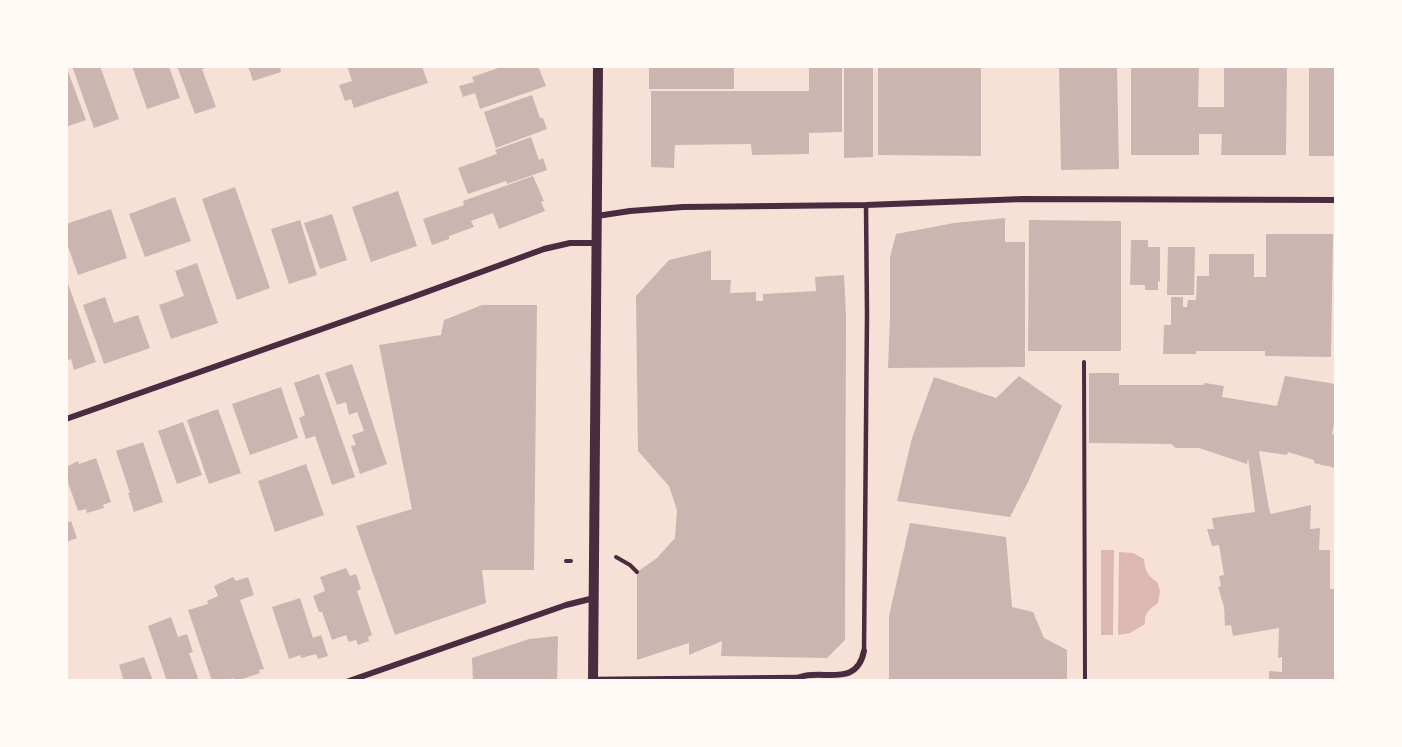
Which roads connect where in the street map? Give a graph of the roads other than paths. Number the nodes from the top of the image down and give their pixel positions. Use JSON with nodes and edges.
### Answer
{"nodes":[{"id":1,"x":598,"y":66,"type":"edge"},
{"id":2,"x":1336,"y":200,"type":"edge"},
{"id":3,"x":866,"y":205,"type":"junction"},
{"id":4,"x":597,"y":216,"type":"junction"},
{"id":5,"x":597,"y":243,"type":"junction"},
{"id":6,"x":66,"y":419,"type":"edge"},
{"id":7,"x":594,"y":598,"type":"junction"},
{"id":8,"x":864,"y":651,"type":"joint"},
{"id":9,"x":798,"y":677,"type":"junction"},
{"id":10,"x":593,"y":680,"type":"edge"},
{"id":11,"x":349,"y":681,"type":"edge"},
{"id":12,"x":792,"y":681,"type":"edge"}],
"edges":[{"from":1,"to":4,"type":"street"},
{"from":2,"to":3,"type":"street"},
{"from":3,"to":4,"type":"street"},
{"from":3,"to":8,"type":"lane"},
{"from":4,"to":5,"type":"street"},
{"from":5,"to":6,"type":"street"},
{"from":5,"to":7,"type":"street"},
{"from":7,"to":10,"type":"street"},
{"from":7,"to":11,"type":"street"},
{"from":8,"to":9,"type":"street"},
{"from":9,"to":10,"type":"lane"},
{"from":9,"to":12,"type":"street"}]}
